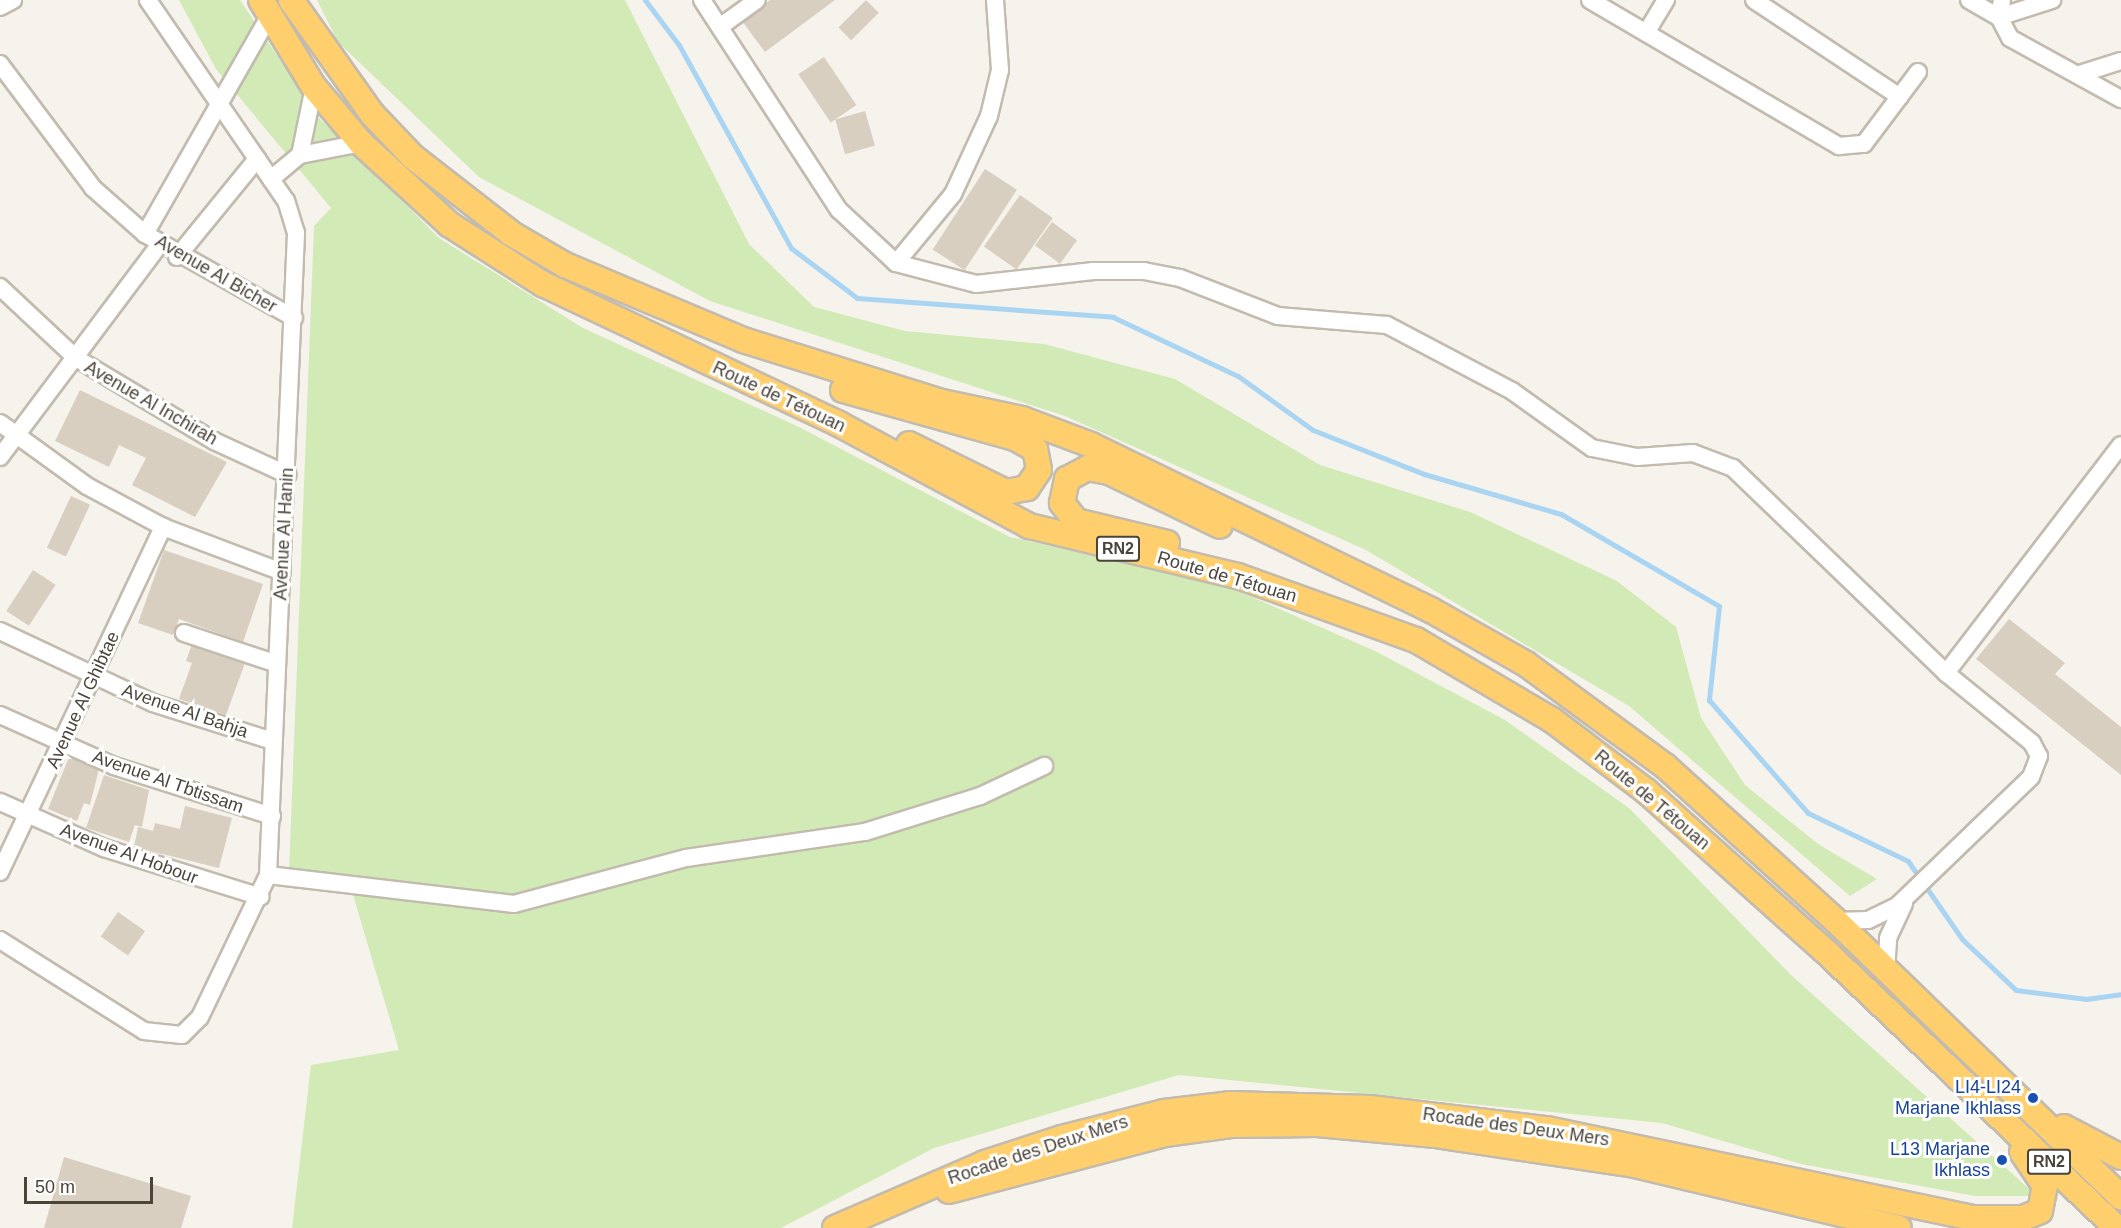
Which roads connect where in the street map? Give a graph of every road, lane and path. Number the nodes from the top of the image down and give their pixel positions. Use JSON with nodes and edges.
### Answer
{"nodes":[{"id":1,"x":14,"y":0,"type":"edge"},
{"id":2,"x":148,"y":0,"type":"edge"},
{"id":3,"x":291,"y":0,"type":"edge"},
{"id":4,"x":702,"y":0,"type":"edge"},
{"id":5,"x":757,"y":0,"type":"edge"},
{"id":6,"x":994,"y":0,"type":"edge"},
{"id":7,"x":1590,"y":0,"type":"edge"},
{"id":8,"x":1666,"y":0,"type":"edge"},
{"id":9,"x":1754,"y":0,"type":"edge"},
{"id":10,"x":1969,"y":0,"type":"edge"},
{"id":11,"x":2002,"y":0,"type":"edge"},
{"id":12,"x":2052,"y":0,"type":"edge"},
{"id":13,"x":0,"y":7,"type":"edge"},
{"id":14,"x":265,"y":8,"type":"edge"},
{"id":15,"x":1999,"y":17,"type":"junction"},
{"id":16,"x":721,"y":26,"type":"junction"},
{"id":17,"x":1646,"y":33,"type":"junction"},
{"id":18,"x":2121,"y":61,"type":"edge"},
{"id":19,"x":0,"y":64,"type":"edge"},
{"id":20,"x":1918,"y":72,"type":"dead end"},
{"id":21,"x":2080,"y":74,"type":"junction"},
{"id":22,"x":314,"y":87,"type":"junction"},
{"id":23,"x":1900,"y":97,"type":"junction"},
{"id":24,"x":2121,"y":99,"type":"edge"},
{"id":25,"x":221,"y":108,"type":"junction"},
{"id":26,"x":361,"y":143,"type":"junction"},
{"id":27,"x":300,"y":155,"type":"junction"},
{"id":28,"x":257,"y":159,"type":"junction"},
{"id":29,"x":271,"y":179,"type":"junction"},
{"id":30,"x":145,"y":234,"type":"junction"},
{"id":31,"x":159,"y":244,"type":"junction"},
{"id":32,"x":177,"y":257,"type":"junction"},
{"id":33,"x":896,"y":263,"type":"junction"},
{"id":34,"x":0,"y":287,"type":"edge"},
{"id":35,"x":646,"y":302,"type":"junction"},
{"id":36,"x":294,"y":318,"type":"junction"},
{"id":37,"x":614,"y":319,"type":"junction"},
{"id":38,"x":76,"y":358,"type":"junction"},
{"id":39,"x":0,"y":423,"type":"edge"},
{"id":40,"x":15,"y":436,"type":"junction"},
{"id":41,"x":2121,"y":445,"type":"edge"},
{"id":42,"x":0,"y":457,"type":"edge"},
{"id":43,"x":288,"y":474,"type":"junction"},
{"id":44,"x":163,"y":527,"type":"junction"},
{"id":45,"x":282,"y":572,"type":"junction"},
{"id":46,"x":1431,"y":610,"type":"junction"},
{"id":47,"x":0,"y":631,"type":"edge"},
{"id":48,"x":184,"y":633,"type":"dead end"},
{"id":49,"x":1416,"y":640,"type":"junction"},
{"id":50,"x":277,"y":664,"type":"junction"},
{"id":51,"x":1946,"y":673,"type":"junction"},
{"id":52,"x":95,"y":678,"type":"junction"},
{"id":53,"x":0,"y":715,"type":"edge"},
{"id":54,"x":273,"y":741,"type":"junction"},
{"id":55,"x":62,"y":746,"type":"junction"},
{"id":56,"x":1044,"y":766,"type":"dead end"},
{"id":57,"x":0,"y":802,"type":"edge"},
{"id":58,"x":29,"y":816,"type":"junction"},
{"id":59,"x":272,"y":816,"type":"junction"},
{"id":60,"x":0,"y":872,"type":"edge"},
{"id":61,"x":268,"y":875,"type":"junction"},
{"id":62,"x":1916,"y":888,"type":"junction"},
{"id":63,"x":261,"y":897,"type":"junction"},
{"id":64,"x":1836,"y":921,"type":"junction"},
{"id":65,"x":0,"y":940,"type":"edge"},
{"id":66,"x":1886,"y":970,"type":"junction"},
{"id":67,"x":1949,"y":1032,"type":"junction"},
{"id":68,"x":1981,"y":1097,"type":"junction"},
{"id":69,"x":2121,"y":1157,"type":"edge"},
{"id":70,"x":2121,"y":1197,"type":"edge"},
{"id":71,"x":863,"y":1214,"type":"junction"},
{"id":72,"x":835,"y":1228,"type":"edge"},
{"id":73,"x":1899,"y":1228,"type":"edge"},
{"id":74,"x":2117,"y":1228,"type":"edge"}],
"edges":[{"from":1,"to":13,"type":"street"},
{"from":2,"to":25,"type":"street","name":"Avenue Al Hanin"},
{"from":3,"to":35,"type":"highway","name":"Route de Tétouan","number":"RN2"},
{"from":4,"to":16,"type":"street"},
{"from":5,"to":16,"type":"street"},
{"from":6,"to":33,"type":"street"},
{"from":7,"to":17,"type":"street"},
{"from":8,"to":17,"type":"street"},
{"from":9,"to":23,"type":"street"},
{"from":10,"to":15,"type":"street"},
{"from":11,"to":15,"type":"street"},
{"from":12,"to":15,"type":"street"},
{"from":14,"to":22,"type":"highway","name":"Route de Tétouan","number":"RN2"},
{"from":14,"to":25,"type":"street"},
{"from":15,"to":21,"type":"street"},
{"from":16,"to":33,"type":"street"},
{"from":17,"to":23,"type":"street"},
{"from":18,"to":21,"type":"street"},
{"from":19,"to":30,"type":"street","name":"Avenue Al Bicher"},
{"from":20,"to":23,"type":"street"},
{"from":21,"to":24,"type":"street"},
{"from":22,"to":26,"type":"highway","name":"Route de Tétouan","number":"RN2"},
{"from":22,"to":27,"type":"street"},
{"from":25,"to":28,"type":"street","name":"Avenue Al Hanin"},
{"from":25,"to":30,"type":"street"},
{"from":26,"to":27,"type":"street"},
{"from":26,"to":37,"type":"highway","name":"Route de Tétouan","number":"RN2"},
{"from":27,"to":29,"type":"street"},
{"from":28,"to":29,"type":"street","name":"Avenue Al Hanin"},
{"from":28,"to":32,"type":"street"},
{"from":29,"to":36,"type":"street","name":"Avenue Al Hanin"},
{"from":30,"to":31,"type":"street","name":"Avenue Al Bicher"},
{"from":31,"to":32,"type":"street","name":"Avenue Al Bicher"},
{"from":31,"to":38,"type":"street"},
{"from":32,"to":36,"type":"street","name":"Avenue Al Bicher"},
{"from":33,"to":51,"type":"street"},
{"from":34,"to":38,"type":"street","name":"Avenue Al Inchirah"},
{"from":35,"to":37,"type":"highway"},
{"from":35,"to":46,"type":"highway","name":"Route de Tétouan","number":"RN2"},
{"from":36,"to":43,"type":"street","name":"Avenue Al Hanin"},
{"from":37,"to":49,"type":"highway","name":"Route de Tétouan","number":"RN2"},
{"from":38,"to":40,"type":"street"},
{"from":38,"to":43,"type":"street","name":"Avenue Al Inchirah"},
{"from":39,"to":40,"type":"street"},
{"from":40,"to":42,"type":"street"},
{"from":40,"to":44,"type":"street"},
{"from":41,"to":51,"type":"street"},
{"from":43,"to":45,"type":"street","name":"Avenue Al Hanin"},
{"from":44,"to":45,"type":"street"},
{"from":44,"to":52,"type":"street","name":"Avenue Al Ghibtae"},
{"from":45,"to":50,"type":"street","name":"Avenue Al Hanin"},
{"from":46,"to":49,"type":"highway"},
{"from":46,"to":64,"type":"highway","name":"Route de Tétouan","number":"RN2"},
{"from":47,"to":52,"type":"street","name":"Avenue Al Bahja"},
{"from":48,"to":50,"type":"street"},
{"from":49,"to":68,"type":"highway","name":"Route de Tétouan","number":"RN2"},
{"from":50,"to":54,"type":"street","name":"Avenue Al Hanin"},
{"from":51,"to":62,"type":"street"},
{"from":52,"to":54,"type":"street","name":"Avenue Al Bahja"},
{"from":52,"to":55,"type":"street","name":"Avenue Al Ghibtae"},
{"from":53,"to":55,"type":"street","name":"Avenue Al Tbtissam"},
{"from":54,"to":59,"type":"street","name":"Avenue Al Hanin"},
{"from":55,"to":58,"type":"street","name":"Avenue Al Ghibtae"},
{"from":55,"to":59,"type":"street","name":"Avenue Al Tbtissam"},
{"from":56,"to":61,"type":"street"},
{"from":57,"to":58,"type":"street","name":"Avenue Al Hobour"},
{"from":58,"to":60,"type":"street","name":"Avenue Al Ghibtae"},
{"from":58,"to":63,"type":"street","name":"Avenue Al Hobour"},
{"from":59,"to":61,"type":"street","name":"Avenue Al Hanin"},
{"from":61,"to":63,"type":"street","name":"Avenue Al Hanin"},
{"from":62,"to":64,"type":"street"},
{"from":62,"to":66,"type":"street"},
{"from":63,"to":65,"type":"street","name":"Avenue Al Hanin"},
{"from":64,"to":66,"type":"highway","name":"Route de Tétouan","number":"RN2"},
{"from":66,"to":67,"type":"highway","name":"Route de Tétouan","number":"RN2"},
{"from":67,"to":69,"type":"highway"},
{"from":67,"to":70,"type":"highway","name":"Route de Tétouan","number":"RN2"},
{"from":68,"to":71,"type":"highway","name":"Rocade des Deux Mers"},
{"from":68,"to":74,"type":"highway","name":"Route de Tétouan","number":"RN2"},
{"from":71,"to":72,"type":"highway","name":"Rocade des Deux Mers"},
{"from":71,"to":73,"type":"highway","name":"Rocade des Deux Mers"}]}
